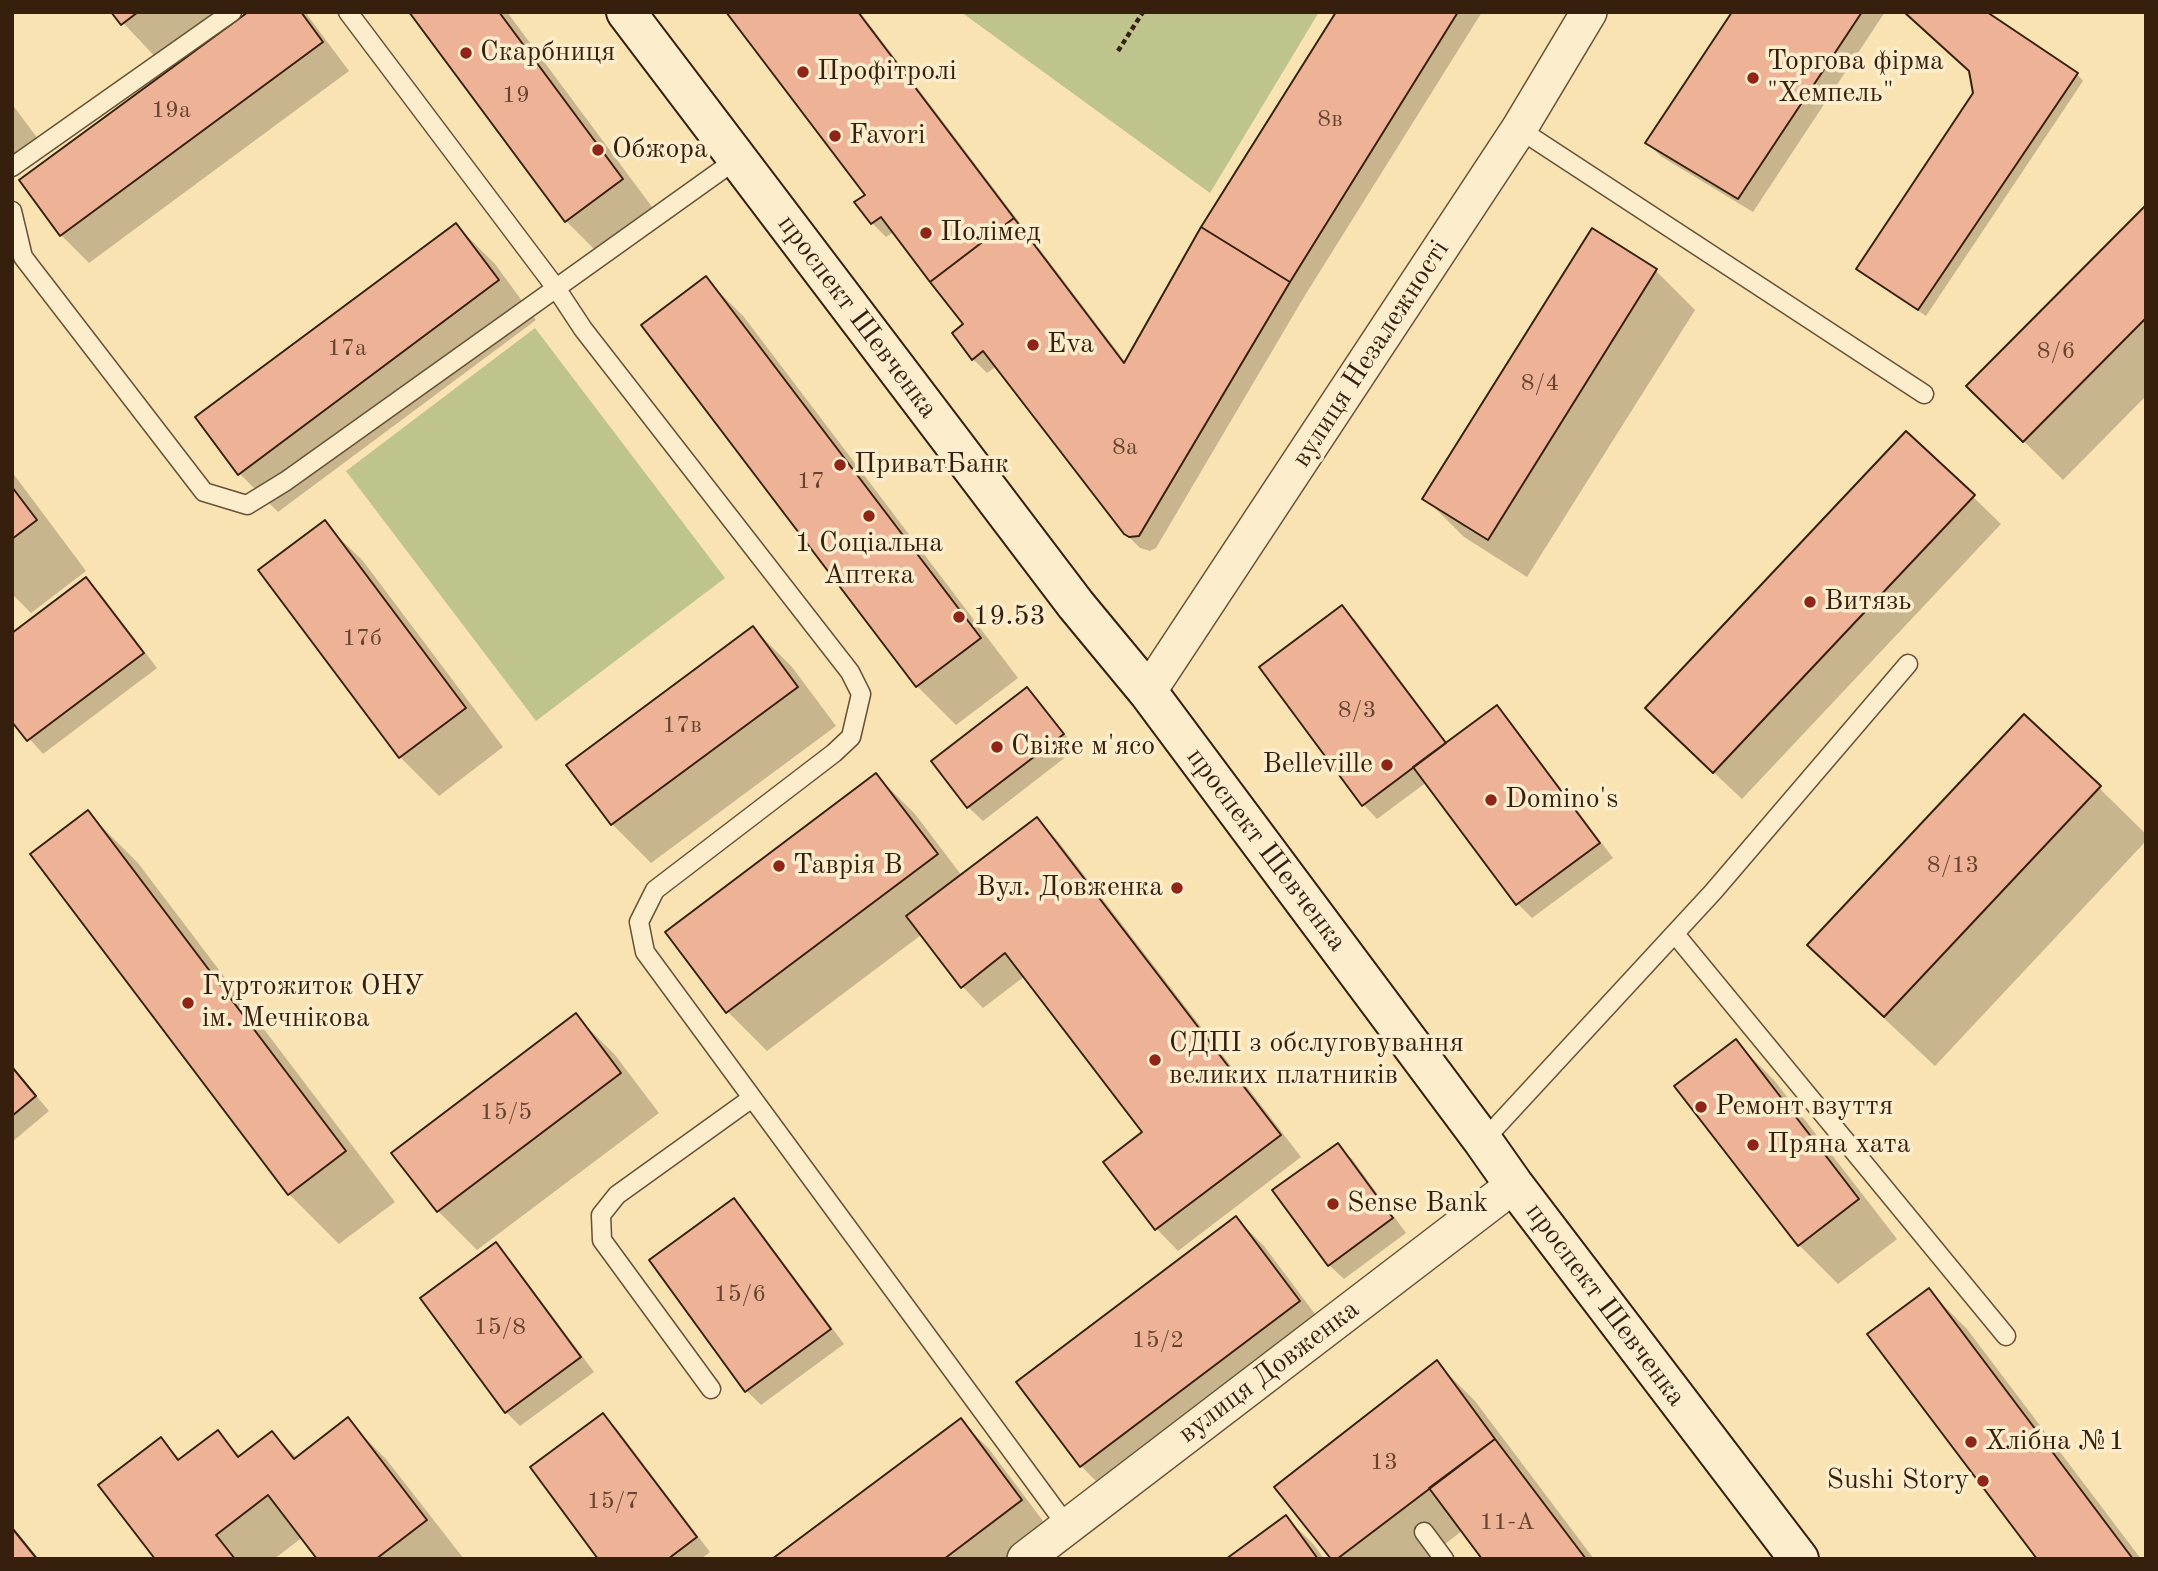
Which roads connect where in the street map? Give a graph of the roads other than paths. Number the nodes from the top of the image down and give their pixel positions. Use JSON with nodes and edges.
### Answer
{"nodes":[{"id":1,"x":232,"y":12,"type":"edge"},
{"id":2,"x":348,"y":12,"type":"edge"},
{"id":3,"x":626,"y":12,"type":"edge"},
{"id":4,"x":1589,"y":12,"type":"edge"},
{"id":5,"x":1519,"y":129,"type":"junction"},
{"id":6,"x":737,"y":159,"type":"junction"},
{"id":7,"x":12,"y":167,"type":"edge"},
{"id":8,"x":12,"y":211,"type":"edge"},
{"id":9,"x":556,"y":288,"type":"junction"},
{"id":10,"x":1924,"y":394,"type":"dead end"},
{"id":11,"x":1908,"y":664,"type":"dead end"},
{"id":12,"x":1148,"y":692,"type":"junction"},
{"id":13,"x":1675,"y":934,"type":"junction"},
{"id":14,"x":752,"y":1098,"type":"junction"},
{"id":15,"x":1483,"y":1141,"type":"junction"},
{"id":16,"x":1514,"y":1185,"type":"junction"},
{"id":17,"x":2006,"y":1336,"type":"dead end"},
{"id":18,"x":710,"y":1389,"type":"dead end"},
{"id":19,"x":1067,"y":1526,"type":"junction"},
{"id":20,"x":1424,"y":1532,"type":"dead end"},
{"id":21,"x":1033,"y":1556,"type":"edge"},
{"id":22,"x":1444,"y":1559,"type":"edge"},
{"id":23,"x":1799,"y":1559,"type":"edge"}],
"edges":[{"from":1,"to":7,"type":"lane"},
{"from":2,"to":9,"type":"lane"},
{"from":3,"to":6,"type":"main road","name":"проспект Шевченка"},
{"from":4,"to":5,"type":"street","name":"вулиця Незалежності"},
{"from":5,"to":10,"type":"lane"},
{"from":5,"to":12,"type":"street","name":"вулиця Незалежності"},
{"from":6,"to":9,"type":"lane"},
{"from":6,"to":12,"type":"main road","name":"проспект Шевченка"},
{"from":8,"to":9,"type":"lane"},
{"from":9,"to":14,"type":"lane"},
{"from":11,"to":13,"type":"lane"},
{"from":12,"to":15,"type":"main road","name":"проспект Шевченка"},
{"from":13,"to":15,"type":"lane"},
{"from":13,"to":17,"type":"lane"},
{"from":14,"to":18,"type":"lane"},
{"from":14,"to":19,"type":"lane"},
{"from":15,"to":16,"type":"main road","name":"проспект Шевченка"},
{"from":16,"to":19,"type":"street","name":"вулиця Довженка"},
{"from":16,"to":23,"type":"main road","name":"проспект Шевченка"},
{"from":19,"to":21,"type":"street","name":"вулиця Довженка"},
{"from":20,"to":22,"type":"lane"}]}
